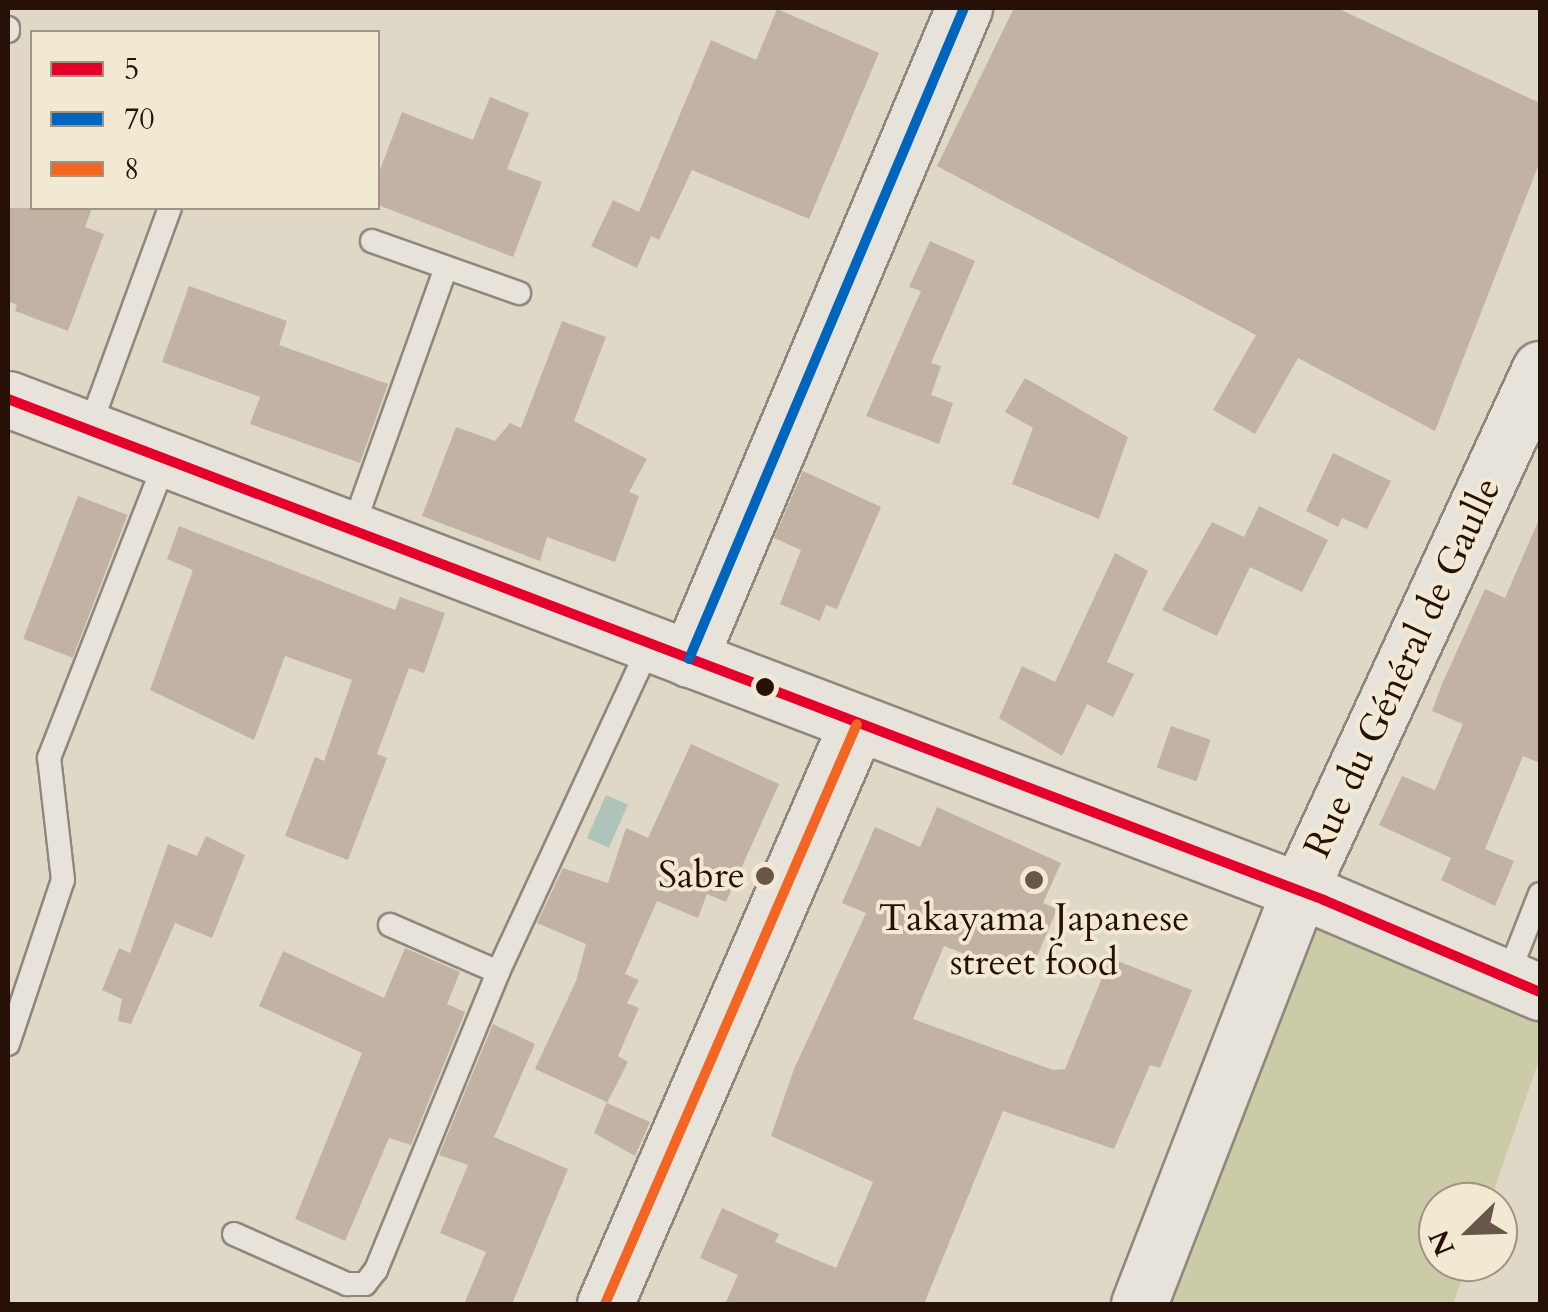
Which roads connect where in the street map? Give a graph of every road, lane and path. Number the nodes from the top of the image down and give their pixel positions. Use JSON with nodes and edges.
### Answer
{"nodes":[{"id":1,"x":964,"y":8,"type":"edge"},
{"id":2,"x":169,"y":210,"type":"edge"},
{"id":3,"x":372,"y":242,"type":"dead end"},
{"id":4,"x":446,"y":268,"type":"junction"},
{"id":5,"x":520,"y":294,"type":"dead end"},
{"id":6,"x":1540,"y":368,"type":"edge"},
{"id":7,"x":8,"y":399,"type":"edge"},
{"id":8,"x":89,"y":429,"type":"junction"},
{"id":9,"x":166,"y":459,"type":"junction"},
{"id":10,"x":352,"y":530,"type":"junction"},
{"id":11,"x":670,"y":652,"type":"junction"},
{"id":12,"x":857,"y":724,"type":"junction"},
{"id":13,"x":1299,"y":891,"type":"junction"},
{"id":14,"x":1540,"y":894,"type":"edge"},
{"id":15,"x":390,"y":925,"type":"dead end"},
{"id":16,"x":498,"y":972,"type":"junction"},
{"id":17,"x":1524,"y":985,"type":"edge"},
{"id":18,"x":8,"y":1044,"type":"edge"},
{"id":19,"x":234,"y":1234,"type":"dead end"},
{"id":20,"x":606,"y":1304,"type":"edge"},
{"id":21,"x":1138,"y":1304,"type":"edge"}],
"edges":[{"from":1,"to":11,"type":"street"},
{"from":2,"to":8,"type":"lane"},
{"from":3,"to":4,"type":"lane"},
{"from":4,"to":5,"type":"lane"},
{"from":4,"to":10,"type":"lane"},
{"from":6,"to":13,"type":"street","name":"Rue du Général de Gaulle"},
{"from":7,"to":8,"type":"street"},
{"from":8,"to":9,"type":"street"},
{"from":9,"to":10,"type":"street"},
{"from":9,"to":18,"type":"lane"},
{"from":10,"to":11,"type":"street"},
{"from":11,"to":12,"type":"street"},
{"from":11,"to":16,"type":"lane"},
{"from":12,"to":13,"type":"street"},
{"from":12,"to":20,"type":"street"},
{"from":13,"to":17,"type":"street"},
{"from":13,"to":21,"type":"street","name":"Rue du Général de Gaulle"},
{"from":14,"to":17,"type":"lane"},
{"from":15,"to":16,"type":"lane"},
{"from":16,"to":19,"type":"lane"}]}
